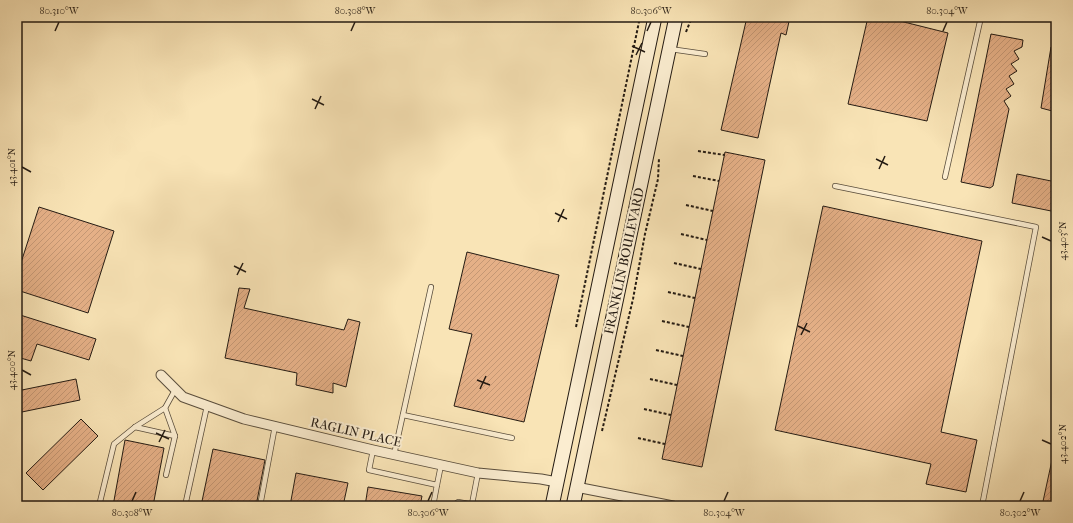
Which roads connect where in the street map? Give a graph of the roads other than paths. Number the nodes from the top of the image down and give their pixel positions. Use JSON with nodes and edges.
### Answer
{"nodes":[{"id":1,"x":655,"y":17,"type":"edge"},
{"id":2,"x":676,"y":17,"type":"edge"},
{"id":3,"x":981,"y":17,"type":"edge"},
{"id":4,"x":675,"y":50,"type":"junction"},
{"id":5,"x":705,"y":54,"type":"dead end"},
{"id":6,"x":945,"y":177,"type":"dead end"},
{"id":7,"x":835,"y":186,"type":"dead end"},
{"id":8,"x":431,"y":287,"type":"dead end"},
{"id":9,"x":161,"y":376,"type":"dead end"},
{"id":10,"x":176,"y":390,"type":"junction"},
{"id":11,"x":207,"y":406,"type":"junction"},
{"id":12,"x":165,"y":408,"type":"junction"},
{"id":13,"x":403,"y":415,"type":"junction"},
{"id":14,"x":275,"y":426,"type":"junction"},
{"id":15,"x":135,"y":427,"type":"junction"},
{"id":16,"x":174,"y":436,"type":"junction"},
{"id":17,"x":512,"y":438,"type":"dead end"},
{"id":18,"x":373,"y":450,"type":"junction"},
{"id":19,"x":394,"y":455,"type":"junction"},
{"id":20,"x":441,"y":465,"type":"junction"},
{"id":21,"x":478,"y":473,"type":"junction"},
{"id":22,"x":166,"y":475,"type":"dead end"},
{"id":23,"x":557,"y":482,"type":"junction"},
{"id":24,"x":437,"y":485,"type":"junction"},
{"id":25,"x":576,"y":487,"type":"junction"},
{"id":26,"x":472,"y":504,"type":"junction"},
{"id":27,"x":99,"y":506,"type":"edge"},
{"id":28,"x":185,"y":506,"type":"edge"},
{"id":29,"x":260,"y":506,"type":"edge"},
{"id":30,"x":433,"y":506,"type":"edge"},
{"id":31,"x":453,"y":506,"type":"edge"},
{"id":32,"x":480,"y":506,"type":"edge"},
{"id":33,"x":552,"y":506,"type":"edge"},
{"id":34,"x":572,"y":506,"type":"edge"},
{"id":35,"x":673,"y":506,"type":"edge"},
{"id":36,"x":982,"y":506,"type":"edge"}],
"edges":[{"from":1,"to":23,"type":"main road","name":"FRANKLIN BOULEVARD"},
{"from":2,"to":4,"type":"main road","name":"FRANKLIN BOULEVARD"},
{"from":3,"to":6,"type":"lane"},
{"from":4,"to":5,"type":"lane"},
{"from":4,"to":25,"type":"main road","name":"FRANKLIN BOULEVARD"},
{"from":7,"to":36,"type":"lane"},
{"from":8,"to":13,"type":"lane"},
{"from":9,"to":10,"type":"street","name":"RAGLIN PLACE"},
{"from":10,"to":11,"type":"street","name":"RAGLIN PLACE"},
{"from":10,"to":12,"type":"lane"},
{"from":11,"to":14,"type":"street","name":"RAGLIN PLACE"},
{"from":11,"to":28,"type":"lane"},
{"from":12,"to":15,"type":"lane"},
{"from":12,"to":16,"type":"lane"},
{"from":13,"to":17,"type":"lane"},
{"from":13,"to":19,"type":"lane"},
{"from":14,"to":18,"type":"street","name":"RAGLIN PLACE"},
{"from":14,"to":29,"type":"lane"},
{"from":15,"to":16,"type":"lane"},
{"from":15,"to":27,"type":"lane"},
{"from":16,"to":22,"type":"lane"},
{"from":18,"to":19,"type":"street","name":"RAGLIN PLACE"},
{"from":18,"to":24,"type":"lane"},
{"from":19,"to":20,"type":"street","name":"RAGLIN PLACE"},
{"from":20,"to":21,"type":"street","name":"RAGLIN PLACE"},
{"from":20,"to":24,"type":"lane"},
{"from":21,"to":23,"type":"street","name":"RAGLIN PLACE"},
{"from":21,"to":26,"type":"lane"},
{"from":23,"to":33,"type":"main road","name":"FRANKLIN BOULEVARD"},
{"from":24,"to":30,"type":"lane"},
{"from":25,"to":34,"type":"main road","name":"FRANKLIN BOULEVARD"},
{"from":25,"to":35,"type":"street"},
{"from":26,"to":31,"type":"lane"},
{"from":26,"to":32,"type":"lane"}]}
